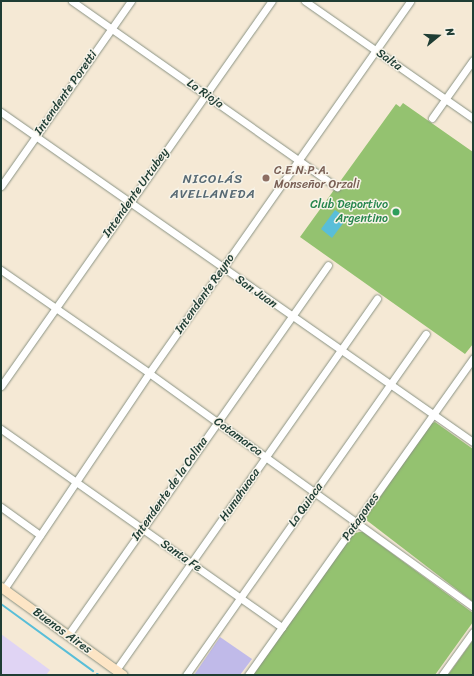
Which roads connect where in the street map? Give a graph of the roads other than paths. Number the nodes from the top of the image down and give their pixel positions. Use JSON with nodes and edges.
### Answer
{"nodes":[{"id":1,"x":72,"y":1,"type":"edge"},
{"id":2,"x":131,"y":1,"type":"edge"},
{"id":3,"x":272,"y":1,"type":"edge"},
{"id":4,"x":305,"y":1,"type":"edge"},
{"id":5,"x":410,"y":1,"type":"edge"},
{"id":6,"x":112,"y":29,"type":"junction"},
{"id":7,"x":375,"y":50,"type":"junction"},
{"id":8,"x":473,"y":60,"type":"edge"},
{"id":9,"x":206,"y":95,"type":"junction"},
{"id":10,"x":446,"y":99,"type":"junction"},
{"id":11,"x":1,"y":112,"type":"edge"},
{"id":12,"x":432,"y":118,"type":"dead end"},
{"id":13,"x":473,"y":118,"type":"edge"},
{"id":14,"x":36,"y":137,"type":"junction"},
{"id":15,"x":299,"y":161,"type":"junction"},
{"id":16,"x":1,"y":186,"type":"edge"},
{"id":17,"x":337,"y":187,"type":"dead end"},
{"id":18,"x":130,"y":202,"type":"junction"},
{"id":19,"x":328,"y":265,"type":"dead end"},
{"id":20,"x":223,"y":269,"type":"junction"},
{"id":21,"x":1,"y":270,"type":"edge"},
{"id":22,"x":377,"y":299,"type":"dead end"},
{"id":23,"x":56,"y":308,"type":"junction"},
{"id":24,"x":291,"y":317,"type":"junction"},
{"id":25,"x":426,"y":334,"type":"dead end"},
{"id":26,"x":341,"y":351,"type":"junction"},
{"id":27,"x":473,"y":358,"type":"edge"},
{"id":28,"x":149,"y":373,"type":"junction"},
{"id":29,"x":390,"y":384,"type":"junction"},
{"id":30,"x":1,"y":386,"type":"edge"},
{"id":31,"x":432,"y":414,"type":"junction"},
{"id":32,"x":217,"y":422,"type":"junction"},
{"id":33,"x":1,"y":429,"type":"edge"},
{"id":34,"x":473,"y":442,"type":"edge"},
{"id":35,"x":266,"y":457,"type":"junction"},
{"id":36,"x":75,"y":482,"type":"junction"},
{"id":37,"x":315,"y":492,"type":"junction"},
{"id":38,"x":1,"y":507,"type":"edge"},
{"id":39,"x":357,"y":522,"type":"junction"},
{"id":40,"x":142,"y":528,"type":"junction"},
{"id":41,"x":40,"y":535,"type":"junction"},
{"id":42,"x":192,"y":564,"type":"junction"},
{"id":43,"x":2,"y":588,"type":"edge"},
{"id":44,"x":240,"y":598,"type":"junction"},
{"id":45,"x":473,"y":607,"type":"edge"},
{"id":46,"x":282,"y":627,"type":"junction"},
{"id":47,"x":473,"y":632,"type":"edge"},
{"id":48,"x":68,"y":635,"type":"junction"},
{"id":49,"x":120,"y":672,"type":"edge"},
{"id":50,"x":186,"y":675,"type":"edge"},
{"id":51,"x":248,"y":675,"type":"edge"},
{"id":52,"x":442,"y":675,"type":"edge"}],
"edges":[{"from":1,"to":6,"type":"street","name":"La Rioja"},
{"from":2,"to":6,"type":"street","name":"Intendente Poretti"},
{"from":3,"to":9,"type":"street","name":"Intendente Urtubey"},
{"from":4,"to":7,"type":"street","name":"Salta"},
{"from":5,"to":7,"type":"street","name":"Intendente Reyno"},
{"from":6,"to":9,"type":"street","name":"La Rioja"},
{"from":6,"to":14,"type":"street","name":"Intendente Poretti"},
{"from":7,"to":10,"type":"street","name":"Salta"},
{"from":7,"to":15,"type":"street","name":"Intendente Reyno"},
{"from":8,"to":10,"type":"street"},
{"from":9,"to":15,"type":"street","name":"La Rioja"},
{"from":9,"to":18,"type":"street","name":"Intendente Urtubey"},
{"from":10,"to":12,"type":"street"},
{"from":10,"to":13,"type":"street","name":"Salta"},
{"from":11,"to":14,"type":"street","name":"San Juan"},
{"from":14,"to":16,"type":"street","name":"Intendente Poretti"},
{"from":14,"to":18,"type":"street","name":"San Juan"},
{"from":15,"to":17,"type":"street","name":"La Rioja"},
{"from":15,"to":20,"type":"street","name":"Intendente Reyno"},
{"from":18,"to":20,"type":"street","name":"San Juan"},
{"from":18,"to":23,"type":"street","name":"Intendente Urtubey"},
{"from":19,"to":24,"type":"street","name":"Intendente de la Colina"},
{"from":20,"to":24,"type":"street","name":"San Juan"},
{"from":20,"to":28,"type":"street","name":"Intendente Reyno"},
{"from":21,"to":23,"type":"street","name":"Catamarca"},
{"from":22,"to":26,"type":"street","name":"Humahuaca"},
{"from":23,"to":28,"type":"street","name":"Catamarca"},
{"from":23,"to":30,"type":"street","name":"Intendente Urtubey"},
{"from":24,"to":26,"type":"street","name":"San Juan"},
{"from":24,"to":32,"type":"street","name":"Intendente de la Colina"},
{"from":25,"to":29,"type":"street","name":"La Quiaca"},
{"from":26,"to":29,"type":"street","name":"San Juan"},
{"from":26,"to":35,"type":"street","name":"Humahuaca"},
{"from":27,"to":31,"type":"street","name":"Patagones"},
{"from":28,"to":32,"type":"street","name":"Catamarca"},
{"from":28,"to":36,"type":"street","name":"Intendente Reyno"},
{"from":29,"to":31,"type":"street","name":"San Juan"},
{"from":29,"to":37,"type":"street","name":"La Quiaca"},
{"from":31,"to":34,"type":"street","name":"San Juan"},
{"from":31,"to":39,"type":"street","name":"Patagones"},
{"from":32,"to":35,"type":"street","name":"Catamarca"},
{"from":32,"to":40,"type":"street","name":"Intendente de la Colina"},
{"from":33,"to":36,"type":"street","name":"Santa Fe"},
{"from":35,"to":37,"type":"street","name":"Catamarca"},
{"from":35,"to":42,"type":"street","name":"Humahuaca"},
{"from":36,"to":40,"type":"street","name":"Santa Fe"},
{"from":36,"to":41,"type":"street","name":"Intendente Reyno"},
{"from":37,"to":39,"type":"street","name":"Catamarca"},
{"from":37,"to":44,"type":"street","name":"La Quiaca"},
{"from":38,"to":41,"type":"street"},
{"from":39,"to":45,"type":"street","name":"Catamarca"},
{"from":39,"to":46,"type":"street","name":"Patagones"},
{"from":40,"to":42,"type":"street","name":"Santa Fe"},
{"from":40,"to":48,"type":"street","name":"Intendente de la Colina"},
{"from":41,"to":43,"type":"street","name":"Intendente Reyno"},
{"from":42,"to":44,"type":"street","name":"Santa Fe"},
{"from":42,"to":49,"type":"street","name":"Humahuaca"},
{"from":43,"to":48,"type":"main road","name":"Buenos Aires"},
{"from":44,"to":46,"type":"street","name":"Santa Fe"},
{"from":44,"to":50,"type":"street","name":"La Quiaca"},
{"from":46,"to":51,"type":"street","name":"Patagones"},
{"from":47,"to":52,"type":"street"},
{"from":48,"to":49,"type":"main road","name":"Buenos Aires"}]}
